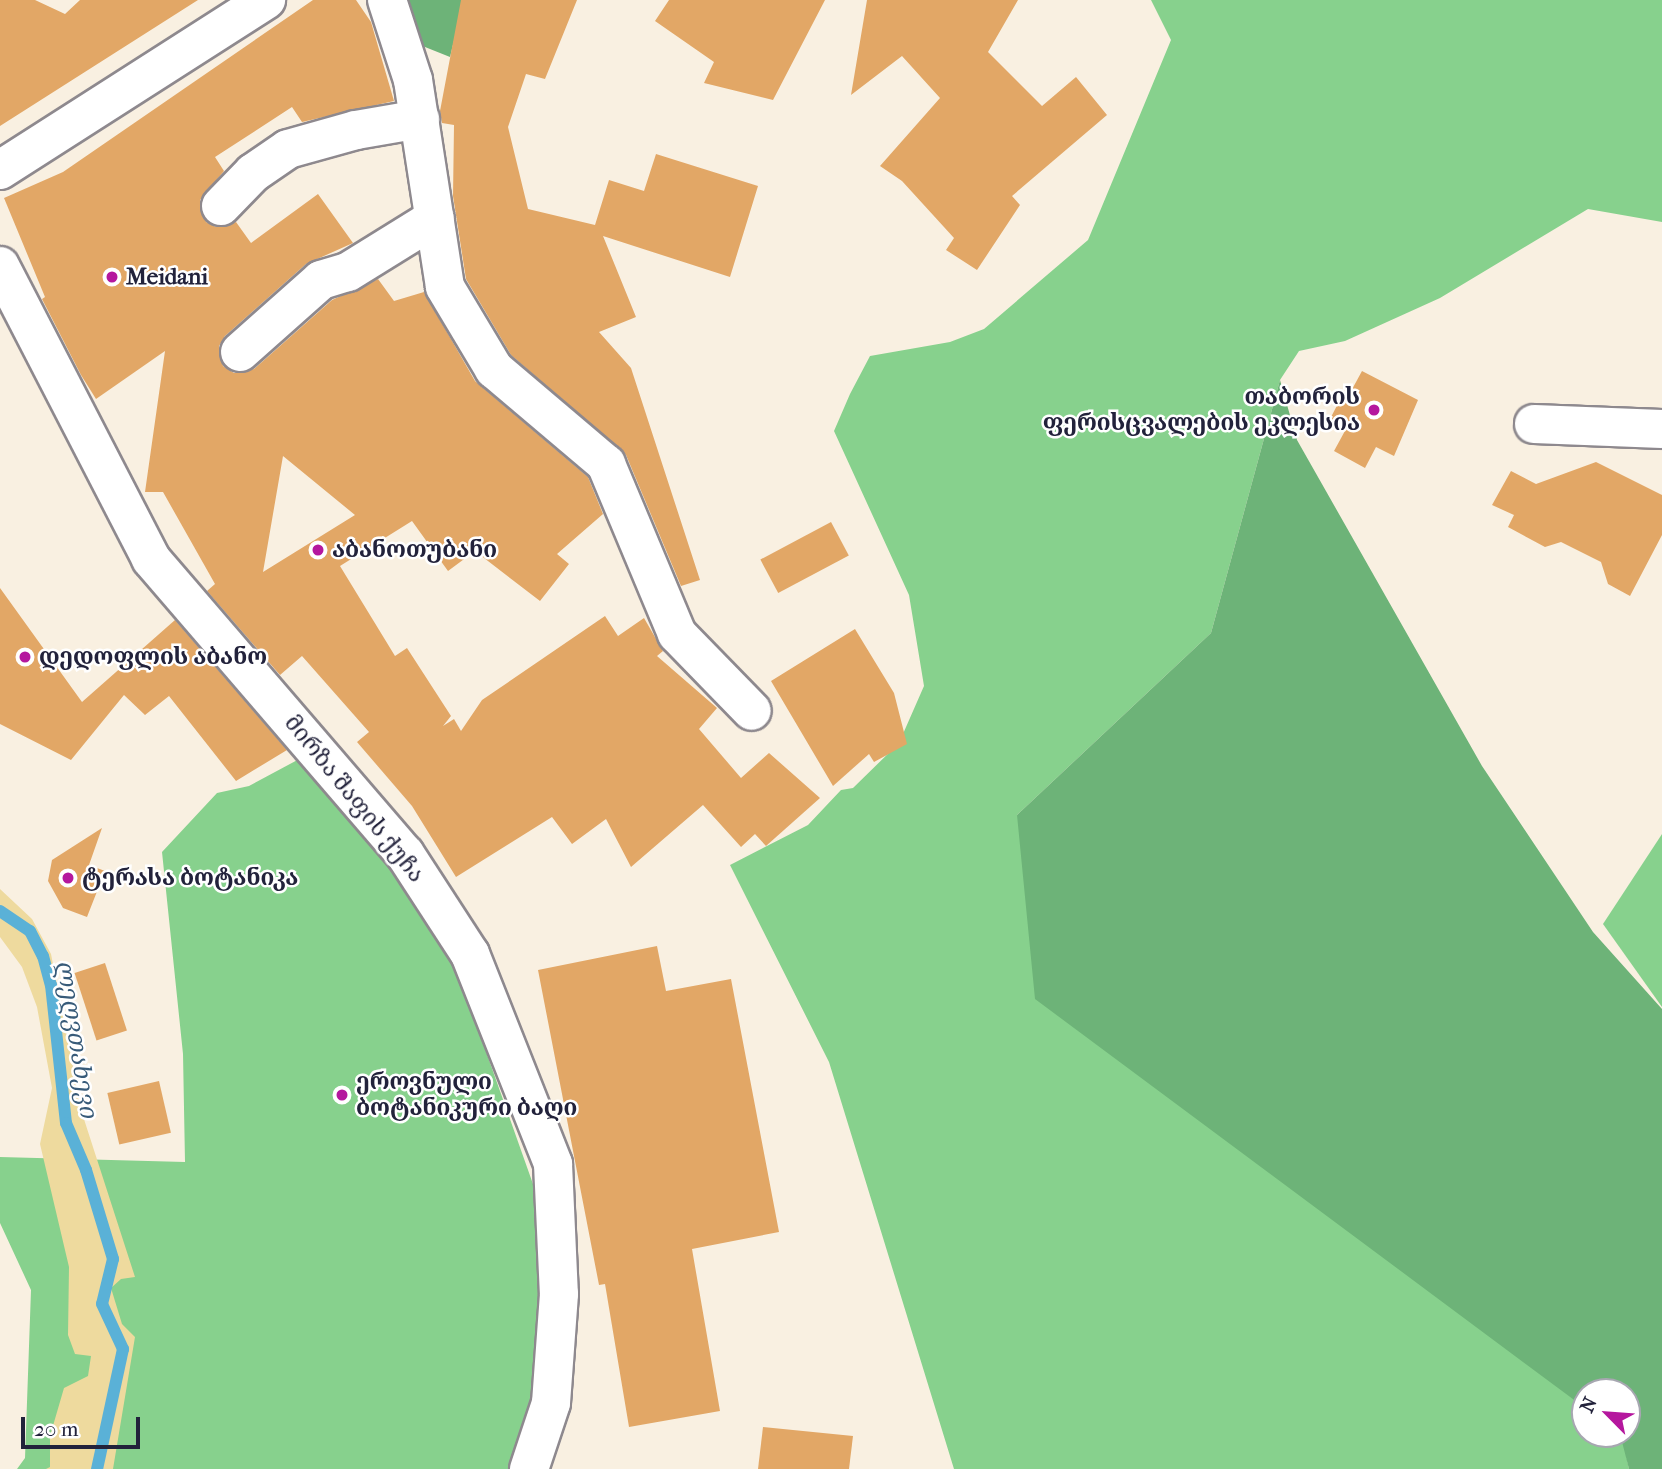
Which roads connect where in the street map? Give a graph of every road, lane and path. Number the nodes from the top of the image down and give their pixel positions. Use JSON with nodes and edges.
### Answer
{"nodes":[{"id":1,"x":266,"y":0,"type":"edge"},
{"id":2,"x":387,"y":0,"type":"edge"},
{"id":3,"x":420,"y":119,"type":"junction"},
{"id":4,"x":0,"y":170,"type":"edge"},
{"id":5,"x":221,"y":206,"type":"dead end"},
{"id":6,"x":435,"y":218,"type":"junction"},
{"id":7,"x":0,"y":266,"type":"edge"},
{"id":8,"x":240,"y":352,"type":"dead end"},
{"id":9,"x":1534,"y":424,"type":"dead end"},
{"id":10,"x":1662,"y":429,"type":"edge"},
{"id":11,"x":752,"y":711,"type":"dead end"},
{"id":12,"x":528,"y":1469,"type":"edge"}],
"edges":[{"from":1,"to":4,"type":"street"},
{"from":2,"to":3,"type":"street"},
{"from":3,"to":5,"type":"street"},
{"from":3,"to":6,"type":"street"},
{"from":6,"to":8,"type":"street"},
{"from":6,"to":11,"type":"street"},
{"from":7,"to":12,"type":"street","name":"მირზა შაფის ქუჩა"},
{"from":9,"to":10,"type":"street"}]}
